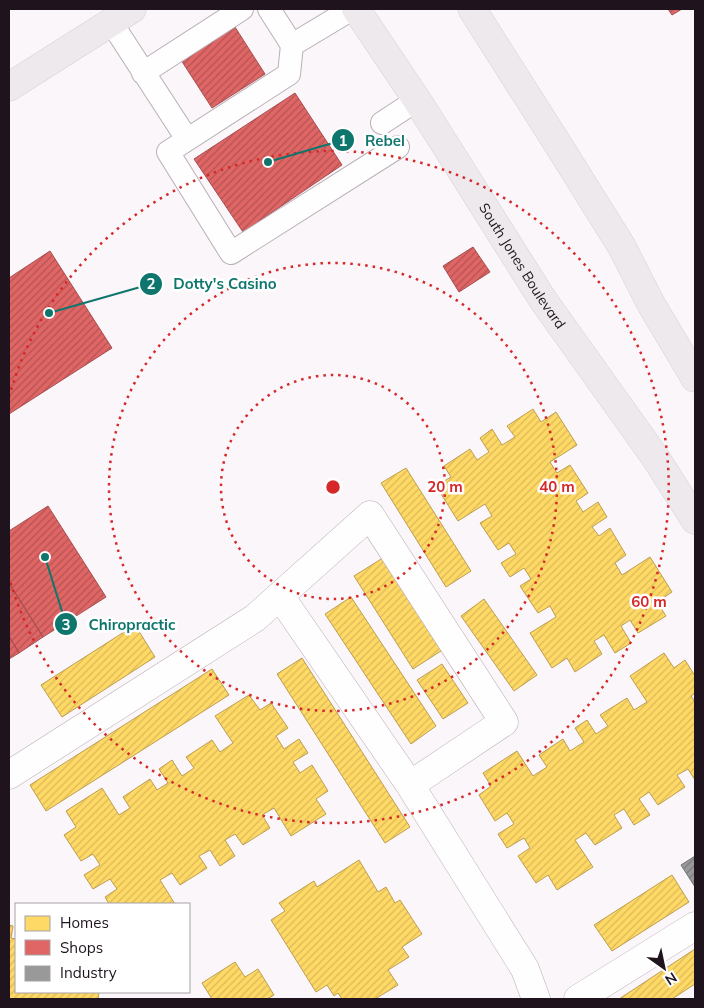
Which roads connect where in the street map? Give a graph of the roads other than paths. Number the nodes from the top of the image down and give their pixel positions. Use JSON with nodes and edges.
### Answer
{"nodes":[{"id":1,"x":242,"y":9,"type":"edge"},
{"id":2,"x":269,"y":9,"type":"edge"},
{"id":3,"x":352,"y":9,"type":"edge"},
{"id":4,"x":356,"y":9,"type":"edge"},
{"id":5,"x":472,"y":9,"type":"edge"},
{"id":6,"x":121,"y":16,"type":"edge"},
{"id":7,"x":292,"y":45,"type":"junction"},
{"id":8,"x":143,"y":73,"type":"junction"},
{"id":9,"x":9,"y":87,"type":"edge"},
{"id":10,"x":417,"y":100,"type":"junction"},
{"id":11,"x":382,"y":123,"type":"dead end"},
{"id":12,"x":187,"y":139,"type":"junction"},
{"id":13,"x":398,"y":147,"type":"dead end"},
{"id":14,"x":695,"y":378,"type":"edge"},
{"id":15,"x":695,"y":520,"type":"edge"},
{"id":16,"x":280,"y":596,"type":"junction"},
{"id":17,"x":9,"y":775,"type":"edge"},
{"id":18,"x":410,"y":785,"type":"junction"},
{"id":19,"x":695,"y":926,"type":"edge"},
{"id":20,"x":536,"y":999,"type":"edge"},
{"id":21,"x":578,"y":999,"type":"edge"}],
"edges":[{"from":1,"to":8,"type":"lane"},
{"from":2,"to":7,"type":"lane"},
{"from":3,"to":7,"type":"lane"},
{"from":4,"to":10,"type":"main road","name":"South Jones Boulevard"},
{"from":5,"to":14,"type":"main road"},
{"from":6,"to":8,"type":"lane"},
{"from":6,"to":9,"type":"main road"},
{"from":7,"to":12,"type":"lane"},
{"from":8,"to":12,"type":"lane"},
{"from":10,"to":11,"type":"lane"},
{"from":10,"to":15,"type":"main road","name":"South Jones Boulevard"},
{"from":12,"to":13,"type":"lane"},
{"from":16,"to":17,"type":"street"},
{"from":16,"to":18,"type":"street"},
{"from":16,"to":18,"type":"street"},
{"from":18,"to":20,"type":"street"},
{"from":19,"to":21,"type":"street"}]}
